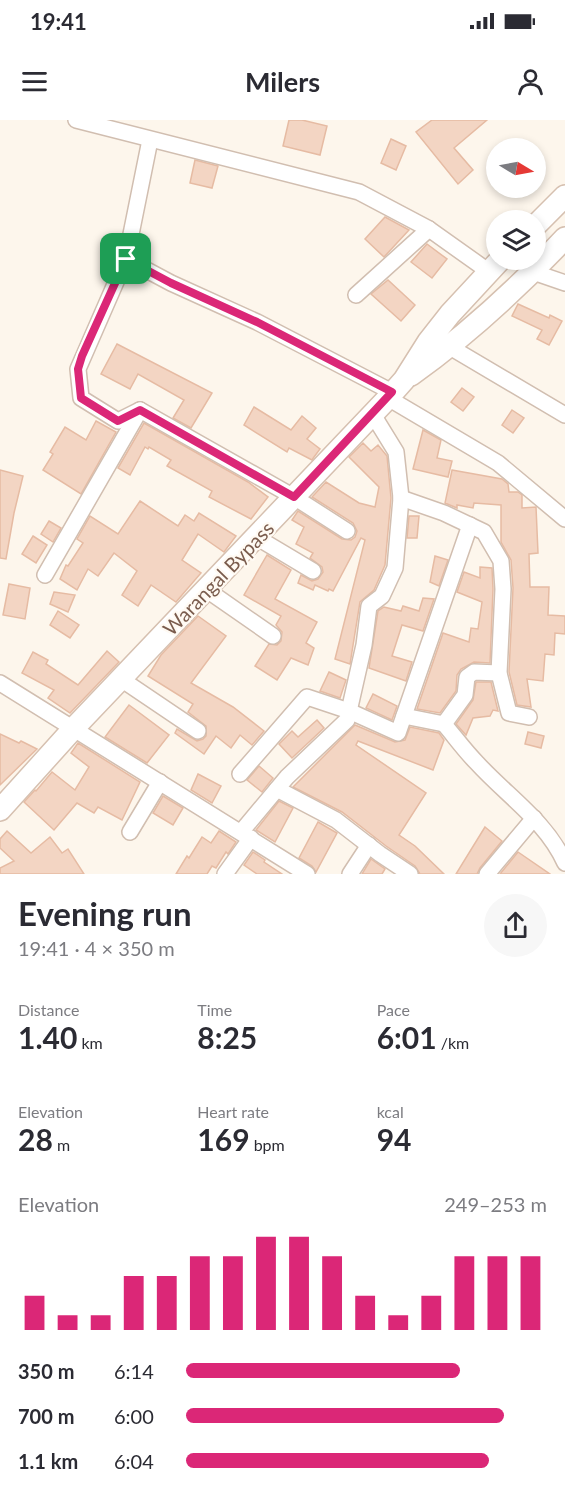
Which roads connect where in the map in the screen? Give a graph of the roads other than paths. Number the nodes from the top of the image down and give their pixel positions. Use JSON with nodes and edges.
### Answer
{"nodes":[{"id":1,"x":76,"y":120,"type":"edge"},
{"id":2,"x":150,"y":140,"type":"junction"},
{"id":3,"x":565,"y":196,"type":"edge"},
{"id":4,"x":546,"y":215,"type":"edge"},
{"id":5,"x":429,"y":229,"type":"junction"},
{"id":6,"x":565,"y":238,"type":"edge"},
{"id":7,"x":126,"y":259,"type":"junction"},
{"id":8,"x":486,"y":261,"type":"edge"},
{"id":9,"x":490,"y":270,"type":"edge"},
{"id":10,"x":533,"y":272,"type":"junction"},
{"id":11,"x":565,"y":283,"type":"edge"},
{"id":12,"x":356,"y":295,"type":"dead end"},
{"id":13,"x":450,"y":347,"type":"junction"},
{"id":14,"x":394,"y":390,"type":"junction"},
{"id":15,"x":140,"y":410,"type":"junction"},
{"id":16,"x":372,"y":413,"type":"junction"},
{"id":17,"x":565,"y":415,"type":"edge"},
{"id":18,"x":294,"y":497,"type":"junction"},
{"id":19,"x":401,"y":498,"type":"junction"},
{"id":20,"x":565,"y":519,"type":"edge"},
{"id":21,"x":470,"y":525,"type":"junction"},
{"id":22,"x":347,"y":531,"type":"dead end"},
{"id":23,"x":256,"y":537,"type":"junction"},
{"id":24,"x":313,"y":571,"type":"dead end"},
{"id":25,"x":45,"y":575,"type":"dead end"},
{"id":26,"x":207,"y":590,"type":"junction"},
{"id":27,"x":273,"y":636,"type":"dead end"},
{"id":28,"x":499,"y":673,"type":"junction"},
{"id":29,"x":121,"y":679,"type":"junction"},
{"id":30,"x":0,"y":683,"type":"edge"},
{"id":31,"x":349,"y":711,"type":"junction"},
{"id":32,"x":404,"y":716,"type":"junction"},
{"id":33,"x":529,"y":717,"type":"dead end"},
{"id":34,"x":444,"y":724,"type":"junction"},
{"id":35,"x":73,"y":729,"type":"junction"},
{"id":36,"x":198,"y":731,"type":"dead end"},
{"id":37,"x":240,"y":774,"type":"dead end"},
{"id":38,"x":160,"y":782,"type":"junction"},
{"id":39,"x":277,"y":789,"type":"junction"},
{"id":40,"x":0,"y":810,"type":"edge"},
{"id":41,"x":534,"y":818,"type":"junction"},
{"id":42,"x":130,"y":832,"type":"dead end"},
{"id":43,"x":246,"y":835,"type":"junction"},
{"id":44,"x":369,"y":845,"type":"junction"},
{"id":45,"x":565,"y":862,"type":"edge"},
{"id":46,"x":225,"y":874,"type":"edge"},
{"id":47,"x":307,"y":874,"type":"edge"},
{"id":48,"x":350,"y":874,"type":"edge"},
{"id":49,"x":410,"y":874,"type":"edge"},
{"id":50,"x":487,"y":874,"type":"edge"}],
"edges":[{"from":1,"to":2,"type":"street"},
{"from":2,"to":5,"type":"street"},
{"from":2,"to":7,"type":"street"},
{"from":3,"to":4,"type":"main road"},
{"from":5,"to":8,"type":"street"},
{"from":5,"to":12,"type":"street"},
{"from":6,"to":10,"type":"main road"},
{"from":7,"to":14,"type":"street"},
{"from":7,"to":15,"type":"street"},
{"from":9,"to":14,"type":"main road","name":"Warangal Bypass"},
{"from":10,"to":11,"type":"street"},
{"from":10,"to":13,"type":"main road"},
{"from":13,"to":14,"type":"main road"},
{"from":13,"to":17,"type":"street"},
{"from":14,"to":16,"type":"main road","name":"Warangal Bypass"},
{"from":14,"to":20,"type":"street"},
{"from":15,"to":18,"type":"street"},
{"from":15,"to":25,"type":"street"},
{"from":16,"to":18,"type":"main road","name":"Warangal Bypass"},
{"from":16,"to":19,"type":"street"},
{"from":18,"to":22,"type":"street"},
{"from":18,"to":23,"type":"main road","name":"Warangal Bypass"},
{"from":19,"to":21,"type":"street"},
{"from":19,"to":31,"type":"street"},
{"from":21,"to":28,"type":"street"},
{"from":21,"to":32,"type":"street"},
{"from":23,"to":24,"type":"street"},
{"from":23,"to":26,"type":"main road","name":"Warangal Bypass"},
{"from":26,"to":27,"type":"street"},
{"from":26,"to":29,"type":"main road","name":"Warangal Bypass"},
{"from":28,"to":33,"type":"street"},
{"from":28,"to":34,"type":"street"},
{"from":29,"to":35,"type":"main road","name":"Warangal Bypass"},
{"from":29,"to":36,"type":"street"},
{"from":30,"to":35,"type":"street"},
{"from":31,"to":32,"type":"street"},
{"from":31,"to":37,"type":"street"},
{"from":31,"to":39,"type":"street"},
{"from":32,"to":34,"type":"street"},
{"from":34,"to":41,"type":"street"},
{"from":35,"to":38,"type":"street"},
{"from":35,"to":40,"type":"main road","name":"Warangal Bypass"},
{"from":38,"to":42,"type":"street"},
{"from":38,"to":43,"type":"street"},
{"from":39,"to":43,"type":"street"},
{"from":39,"to":44,"type":"street"},
{"from":41,"to":45,"type":"street"},
{"from":41,"to":50,"type":"street"},
{"from":43,"to":46,"type":"street"},
{"from":43,"to":47,"type":"street"},
{"from":44,"to":48,"type":"street"},
{"from":44,"to":49,"type":"street"}]}
